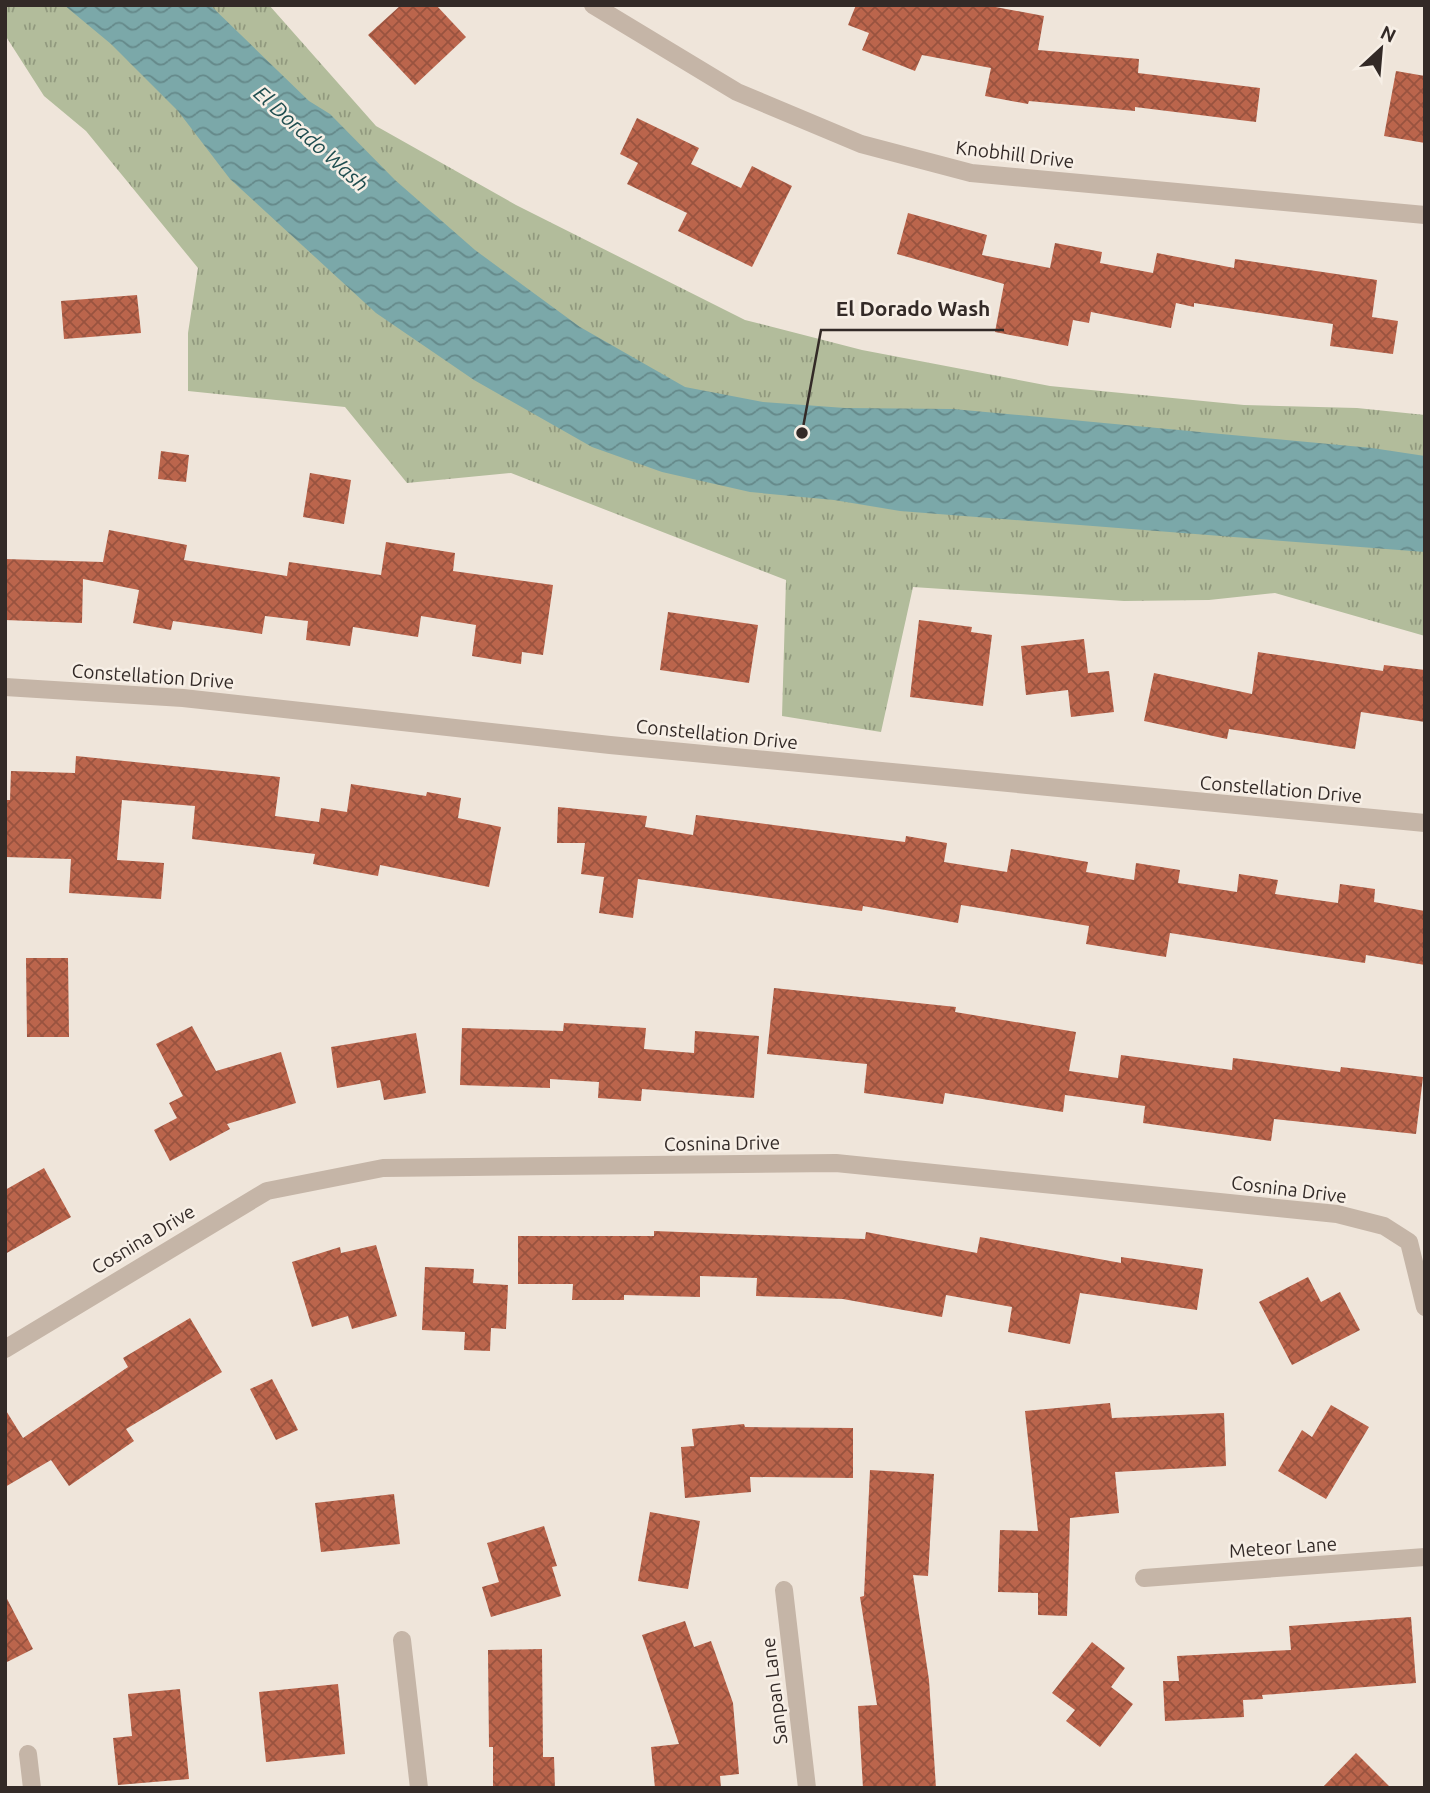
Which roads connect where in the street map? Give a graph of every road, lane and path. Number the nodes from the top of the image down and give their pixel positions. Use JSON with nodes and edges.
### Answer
{"nodes":[{"id":1,"x":593,"y":5,"type":"edge"},
{"id":2,"x":1425,"y":215,"type":"edge"},
{"id":3,"x":5,"y":687,"type":"edge"},
{"id":4,"x":1425,"y":823,"type":"edge"},
{"id":5,"x":1425,"y":1307,"type":"edge"},
{"id":6,"x":5,"y":1349,"type":"edge"},
{"id":7,"x":1425,"y":1557,"type":"edge"},
{"id":8,"x":1144,"y":1578,"type":"dead end"},
{"id":9,"x":784,"y":1590,"type":"dead end"},
{"id":10,"x":402,"y":1640,"type":"dead end"},
{"id":11,"x":29,"y":1755,"type":"dead end"},
{"id":12,"x":33,"y":1788,"type":"edge"},
{"id":13,"x":419,"y":1788,"type":"edge"},
{"id":14,"x":807,"y":1788,"type":"edge"}],
"edges":[{"from":1,"to":2,"type":"street","name":"Knobhill Drive"},
{"from":3,"to":4,"type":"street","name":"Constellation Drive"},
{"from":5,"to":6,"type":"street","name":"Cosnina Drive"},
{"from":7,"to":8,"type":"street","name":"Meteor Lane"},
{"from":9,"to":14,"type":"street","name":"Sanpan Lane"},
{"from":10,"to":13,"type":"street"},
{"from":11,"to":12,"type":"street"}]}
